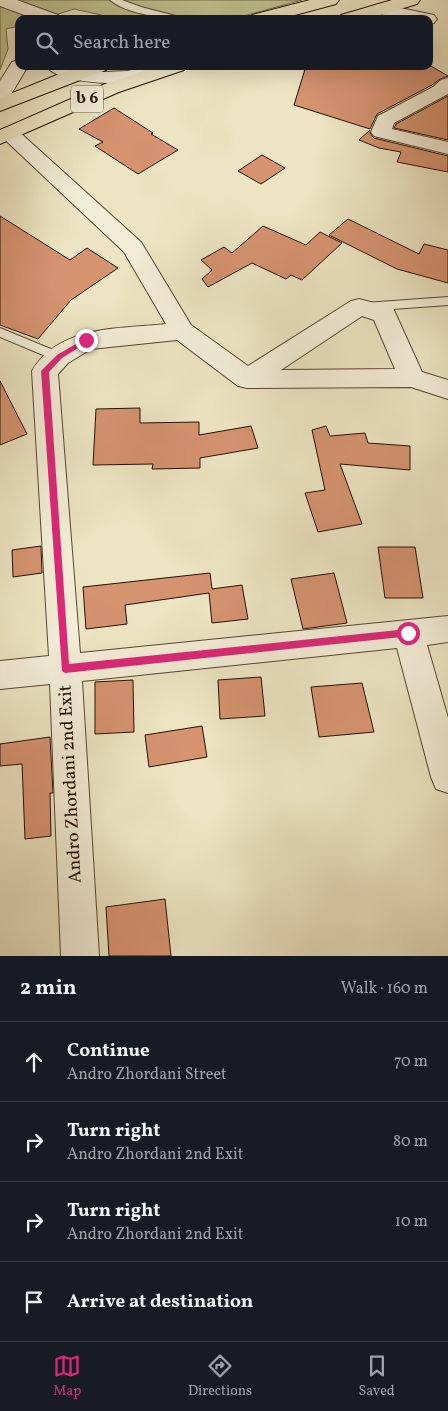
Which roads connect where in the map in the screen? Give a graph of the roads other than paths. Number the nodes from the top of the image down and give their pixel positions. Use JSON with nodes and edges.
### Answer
{"nodes":[{"id":1,"x":1,"y":0,"type":"edge"},
{"id":2,"x":114,"y":0,"type":"edge"},
{"id":3,"x":330,"y":0,"type":"edge"},
{"id":4,"x":411,"y":0,"type":"edge"},
{"id":5,"x":381,"y":10,"type":"junction"},
{"id":6,"x":41,"y":15,"type":"edge"},
{"id":7,"x":165,"y":15,"type":"edge"},
{"id":8,"x":273,"y":15,"type":"edge"},
{"id":9,"x":362,"y":15,"type":"edge"},
{"id":10,"x":407,"y":15,"type":"edge"},
{"id":11,"x":15,"y":20,"type":"edge"},
{"id":12,"x":17,"y":70,"type":"edge"},
{"id":13,"x":65,"y":70,"type":"edge"},
{"id":14,"x":87,"y":70,"type":"edge"},
{"id":15,"x":162,"y":70,"type":"edge"},
{"id":16,"x":166,"y":70,"type":"edge"},
{"id":17,"x":78,"y":73,"type":"junction"},
{"id":18,"x":448,"y":84,"type":"edge"},
{"id":19,"x":0,"y":97,"type":"edge"},
{"id":20,"x":0,"y":105,"type":"edge"},
{"id":21,"x":4,"y":136,"type":"edge"},
{"id":22,"x":448,"y":148,"type":"edge"},
{"id":23,"x":448,"y":301,"type":"edge"},
{"id":24,"x":359,"y":307,"type":"junction"},
{"id":25,"x":182,"y":331,"type":"junction"},
{"id":26,"x":0,"y":332,"type":"edge"},
{"id":27,"x":59,"y":356,"type":"junction"},
{"id":28,"x":412,"y":378,"type":"junction"},
{"id":29,"x":247,"y":379,"type":"junction"},
{"id":30,"x":448,"y":390,"type":"edge"},
{"id":31,"x":448,"y":629,"type":"edge"},
{"id":32,"x":408,"y":633,"type":"junction"},
{"id":33,"x":65,"y":668,"type":"junction"},
{"id":34,"x":0,"y":675,"type":"edge"},
{"id":35,"x":448,"y":777,"type":"edge"},
{"id":36,"x":80,"y":956,"type":"edge"}],
"edges":[{"from":1,"to":6,"type":"street"},
{"from":1,"to":11,"type":"street"},
{"from":2,"to":7,"type":"lane"},
{"from":3,"to":8,"type":"highway"},
{"from":4,"to":5,"type":"highway"},
{"from":5,"to":9,"type":"highway"},
{"from":5,"to":10,"type":"street"},
{"from":12,"to":19,"type":"street"},
{"from":13,"to":17,"type":"street"},
{"from":14,"to":17,"type":"highway","number":"ს 6"},
{"from":15,"to":17,"type":"street"},
{"from":16,"to":21,"type":"highway","number":"ს 6"},
{"from":17,"to":20,"type":"highway","number":"ს 6"},
{"from":18,"to":22,"type":"street"},
{"from":21,"to":25,"type":"street"},
{"from":23,"to":24,"type":"lane"},
{"from":24,"to":28,"type":"street"},
{"from":24,"to":29,"type":"street"},
{"from":25,"to":27,"type":"street","name":"Andro Zhordani 2nd Exit"},
{"from":25,"to":29,"type":"street"},
{"from":26,"to":27,"type":"lane"},
{"from":27,"to":33,"type":"street","name":"Andro Zhordani 2nd Exit"},
{"from":28,"to":29,"type":"street"},
{"from":28,"to":30,"type":"street"},
{"from":31,"to":32,"type":"street"},
{"from":32,"to":33,"type":"street"},
{"from":32,"to":35,"type":"street"},
{"from":33,"to":34,"type":"street"},
{"from":33,"to":36,"type":"street","name":"Andro Zhordani 2nd Exit"}]}
